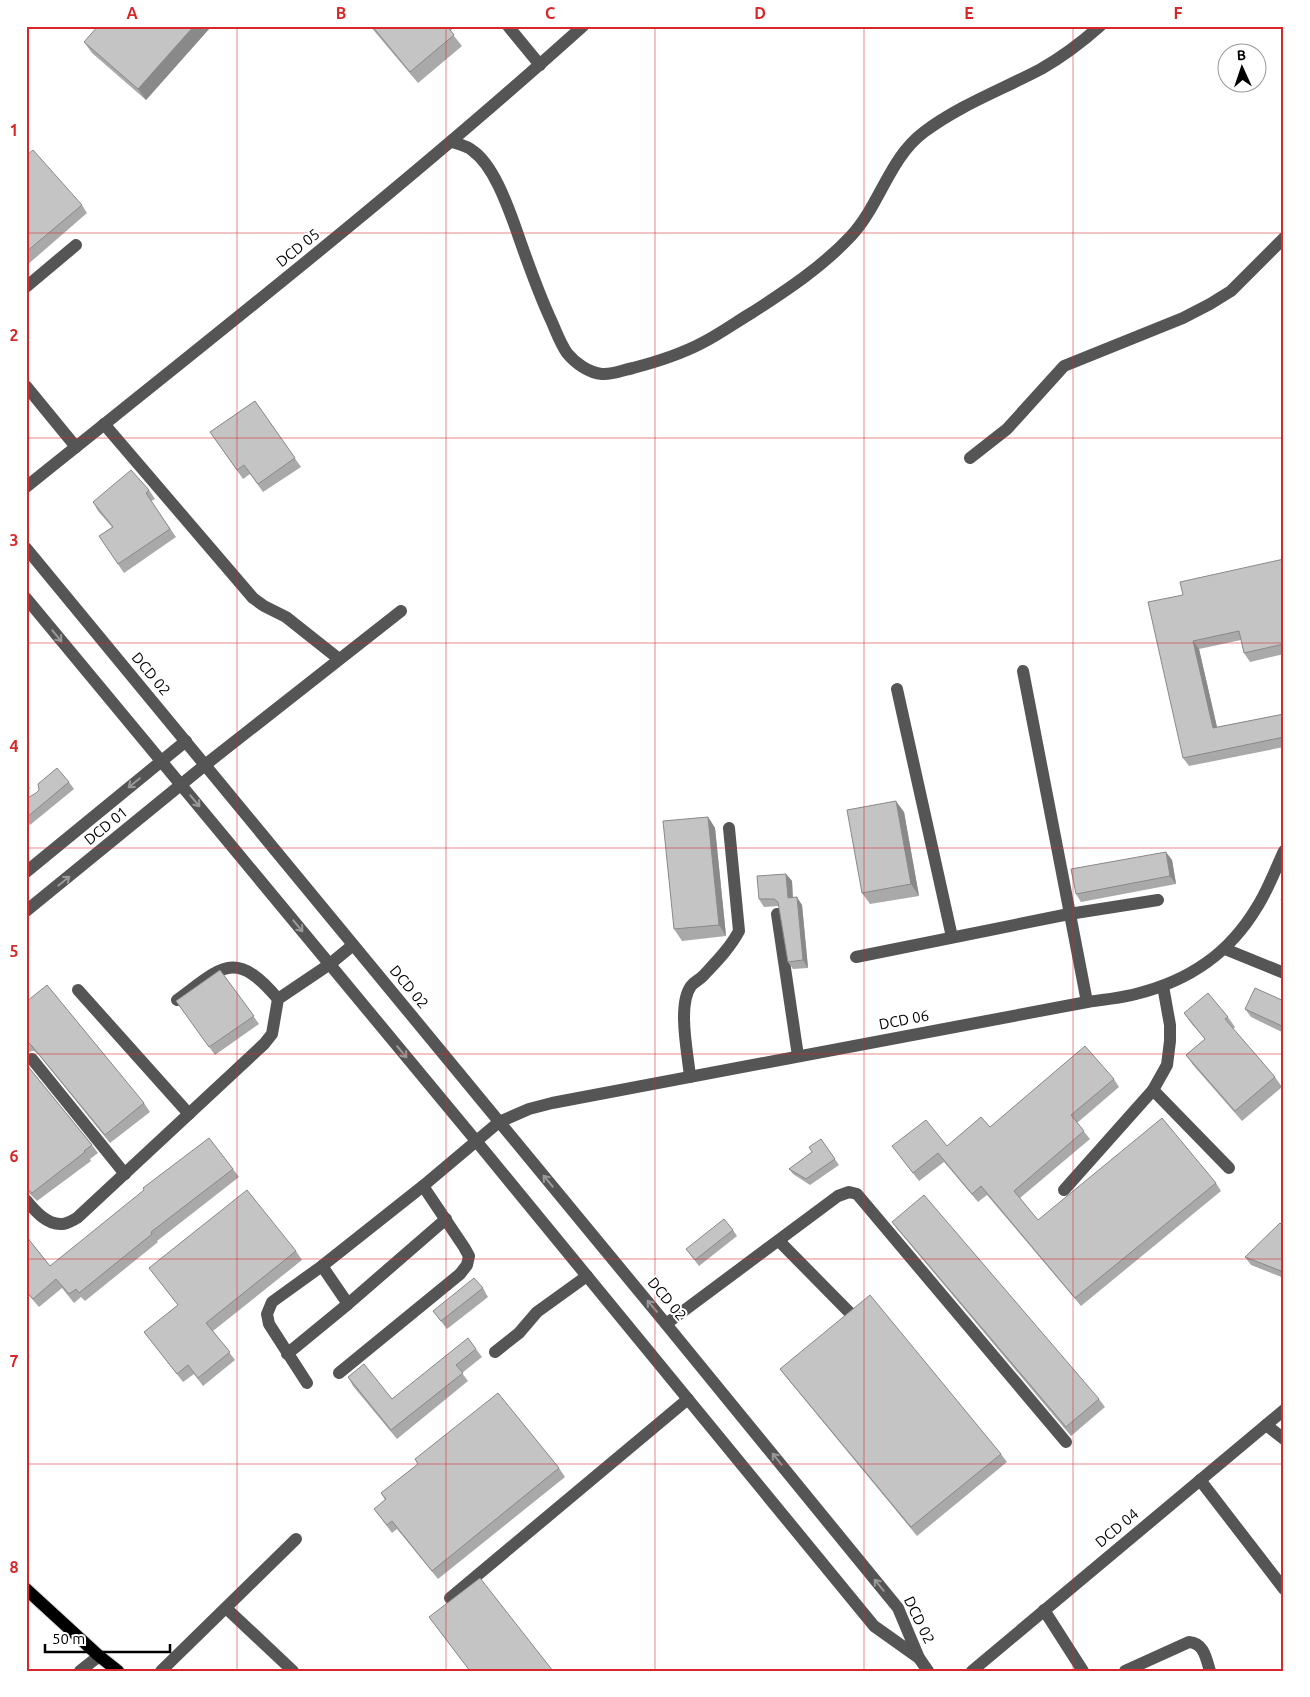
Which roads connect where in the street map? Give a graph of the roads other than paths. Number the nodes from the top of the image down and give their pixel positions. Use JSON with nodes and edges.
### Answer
{"nodes":[{"id":1,"x":508,"y":26,"type":"edge"},
{"id":2,"x":583,"y":26,"type":"edge"},
{"id":3,"x":1100,"y":26,"type":"edge"},
{"id":4,"x":540,"y":65,"type":"junction"},
{"id":5,"x":452,"y":142,"type":"junction"},
{"id":6,"x":1284,"y":238,"type":"edge"},
{"id":7,"x":76,"y":245,"type":"dead end"},
{"id":8,"x":26,"y":286,"type":"edge"},
{"id":9,"x":26,"y":386,"type":"edge"},
{"id":10,"x":104,"y":424,"type":"junction"},
{"id":11,"x":76,"y":447,"type":"junction"},
{"id":12,"x":970,"y":458,"type":"dead end"},
{"id":13,"x":26,"y":487,"type":"edge"},
{"id":14,"x":26,"y":548,"type":"edge"},
{"id":15,"x":26,"y":598,"type":"edge"},
{"id":16,"x":401,"y":611,"type":"dead end"},
{"id":17,"x":339,"y":659,"type":"junction"},
{"id":18,"x":1023,"y":670,"type":"dead end"},
{"id":19,"x":897,"y":689,"type":"dead end"},
{"id":20,"x":186,"y":742,"type":"junction"},
{"id":21,"x":161,"y":761,"type":"junction"},
{"id":22,"x":205,"y":765,"type":"junction"},
{"id":23,"x":182,"y":785,"type":"junction"},
{"id":24,"x":729,"y":828,"type":"dead end"},
{"id":25,"x":1284,"y":851,"type":"edge"},
{"id":26,"x":26,"y":872,"type":"edge"},
{"id":27,"x":1158,"y":900,"type":"dead end"},
{"id":28,"x":26,"y":911,"type":"edge"},
{"id":29,"x":777,"y":914,"type":"edge"},
{"id":30,"x":1069,"y":914,"type":"junction"},
{"id":31,"x":952,"y":937,"type":"junction"},
{"id":32,"x":353,"y":945,"type":"junction"},
{"id":33,"x":1225,"y":949,"type":"junction"},
{"id":34,"x":856,"y":957,"type":"dead end"},
{"id":35,"x":330,"y":964,"type":"junction"},
{"id":36,"x":1284,"y":973,"type":"edge"},
{"id":37,"x":1164,"y":986,"type":"junction"},
{"id":38,"x":78,"y":990,"type":"dead end"},
{"id":39,"x":278,"y":999,"type":"junction"},
{"id":40,"x":177,"y":1000,"type":"edge"},
{"id":41,"x":1087,"y":1002,"type":"junction"},
{"id":42,"x":798,"y":1056,"type":"junction"},
{"id":43,"x":32,"y":1059,"type":"edge"},
{"id":44,"x":690,"y":1077,"type":"junction"},
{"id":45,"x":1153,"y":1090,"type":"junction"},
{"id":46,"x":189,"y":1114,"type":"junction"},
{"id":47,"x":499,"y":1122,"type":"junction"},
{"id":48,"x":477,"y":1142,"type":"junction"},
{"id":49,"x":1229,"y":1168,"type":"dead end"},
{"id":50,"x":125,"y":1174,"type":"junction"},
{"id":51,"x":424,"y":1186,"type":"junction"},
{"id":52,"x":1064,"y":1190,"type":"dead end"},
{"id":53,"x":26,"y":1200,"type":"edge"},
{"id":54,"x":446,"y":1219,"type":"junction"},
{"id":55,"x":778,"y":1241,"type":"junction"},
{"id":56,"x":322,"y":1266,"type":"junction"},
{"id":57,"x":587,"y":1276,"type":"junction"},
{"id":58,"x":348,"y":1304,"type":"junction"},
{"id":59,"x":851,"y":1314,"type":"edge"},
{"id":60,"x":666,"y":1324,"type":"junction"},
{"id":61,"x":495,"y":1352,"type":"dead end"},
{"id":62,"x":286,"y":1354,"type":"junction"},
{"id":63,"x":340,"y":1373,"type":"dead end"},
{"id":64,"x":307,"y":1383,"type":"dead end"},
{"id":65,"x":688,"y":1399,"type":"junction"},
{"id":66,"x":1284,"y":1410,"type":"edge"},
{"id":67,"x":1266,"y":1425,"type":"junction"},
{"id":68,"x":1284,"y":1439,"type":"edge"},
{"id":69,"x":1066,"y":1442,"type":"dead end"},
{"id":70,"x":1200,"y":1480,"type":"junction"},
{"id":71,"x":296,"y":1539,"type":"dead end"},
{"id":72,"x":26,"y":1589,"type":"edge"},
{"id":73,"x":1284,"y":1589,"type":"edge"},
{"id":74,"x":450,"y":1598,"type":"edge"},
{"id":75,"x":226,"y":1608,"type":"junction"},
{"id":76,"x":1044,"y":1610,"type":"junction"},
{"id":77,"x":99,"y":1656,"type":"junction"},
{"id":78,"x":919,"y":1658,"type":"junction"},
{"id":79,"x":80,"y":1671,"type":"edge"},
{"id":80,"x":118,"y":1671,"type":"edge"},
{"id":81,"x":161,"y":1671,"type":"edge"},
{"id":82,"x":293,"y":1671,"type":"edge"},
{"id":83,"x":928,"y":1671,"type":"edge"},
{"id":84,"x":972,"y":1671,"type":"edge"},
{"id":85,"x":1083,"y":1671,"type":"edge"},
{"id":86,"x":1126,"y":1671,"type":"edge"},
{"id":87,"x":1210,"y":1671,"type":"edge"}],
"edges":[{"from":1,"to":4,"type":"street"},
{"from":2,"to":4,"type":"street","name":"DCD 05"},
{"from":3,"to":5,"type":"street"},
{"from":4,"to":5,"type":"street","name":"DCD 05"},
{"from":5,"to":10,"type":"street","name":"DCD 05"},
{"from":6,"to":12,"type":"street"},
{"from":7,"to":8,"type":"street"},
{"from":9,"to":11,"type":"street"},
{"from":10,"to":11,"type":"street","name":"DCD 05"},
{"from":10,"to":17,"type":"street"},
{"from":11,"to":13,"type":"street","name":"DCD 05"},
{"from":14,"to":20,"type":"street","name":"DCD 02"},
{"from":15,"to":21,"type":"street","name":"DCD 02","one_way":true},
{"from":16,"to":17,"type":"street","name":"DCD 01"},
{"from":17,"to":22,"type":"street","name":"DCD 01"},
{"from":18,"to":30,"type":"street"},
{"from":19,"to":31,"type":"street"},
{"from":20,"to":21,"type":"street","name":"DCD 01"},
{"from":20,"to":22,"type":"street","name":"DCD 02"},
{"from":21,"to":23,"type":"street","name":"DCD 02"},
{"from":21,"to":26,"type":"street","name":"DCD 01","one_way":true},
{"from":22,"to":23,"type":"street","name":"DCD 01"},
{"from":22,"to":32,"type":"street","name":"DCD 02"},
{"from":28,"to":23,"type":"street","name":"DCD 01","one_way":true},
{"from":23,"to":35,"type":"street","name":"DCD 02","one_way":true},
{"from":24,"to":44,"type":"street"},
{"from":25,"to":33,"type":"street","name":"DCD 06"},
{"from":27,"to":30,"type":"street"},
{"from":29,"to":42,"type":"street"},
{"from":30,"to":31,"type":"street"},
{"from":30,"to":41,"type":"street"},
{"from":31,"to":34,"type":"street"},
{"from":32,"to":35,"type":"street"},
{"from":32,"to":47,"type":"street","name":"DCD 02"},
{"from":33,"to":36,"type":"street"},
{"from":33,"to":37,"type":"street","name":"DCD 06"},
{"from":35,"to":39,"type":"street"},
{"from":35,"to":48,"type":"street","name":"DCD 02","one_way":true},
{"from":37,"to":41,"type":"street","name":"DCD 06"},
{"from":37,"to":45,"type":"street"},
{"from":38,"to":46,"type":"street"},
{"from":39,"to":40,"type":"street"},
{"from":39,"to":46,"type":"street"},
{"from":41,"to":42,"type":"street","name":"DCD 06"},
{"from":42,"to":44,"type":"street","name":"DCD 06"},
{"from":43,"to":50,"type":"street"},
{"from":44,"to":47,"type":"street","name":"DCD 06"},
{"from":45,"to":49,"type":"street"},
{"from":45,"to":52,"type":"street"},
{"from":46,"to":50,"type":"street"},
{"from":47,"to":48,"type":"street","name":"DCD 06"},
{"from":60,"to":47,"type":"street","name":"DCD 02","one_way":true},
{"from":48,"to":51,"type":"street","name":"DCD 06"},
{"from":48,"to":57,"type":"street","name":"DCD 02"},
{"from":50,"to":53,"type":"street"},
{"from":51,"to":54,"type":"street"},
{"from":51,"to":56,"type":"street","name":"DCD 06"},
{"from":54,"to":58,"type":"street"},
{"from":54,"to":63,"type":"street"},
{"from":55,"to":59,"type":"street"},
{"from":55,"to":60,"type":"street"},
{"from":55,"to":69,"type":"street"},
{"from":56,"to":58,"type":"street"},
{"from":56,"to":62,"type":"street","name":"DCD 06"},
{"from":57,"to":61,"type":"street"},
{"from":57,"to":65,"type":"street","name":"DCD 02"},
{"from":58,"to":62,"type":"street"},
{"from":78,"to":60,"type":"street","name":"DCD 02","one_way":true},
{"from":62,"to":64,"type":"street","name":"DCD 06"},
{"from":65,"to":74,"type":"street"},
{"from":65,"to":78,"type":"street","name":"DCD 02"},
{"from":66,"to":67,"type":"street","name":"DCD 04"},
{"from":67,"to":68,"type":"street"},
{"from":67,"to":70,"type":"street","name":"DCD 04"},
{"from":70,"to":73,"type":"street"},
{"from":70,"to":76,"type":"street","name":"DCD 04"},
{"from":71,"to":75,"type":"street"},
{"from":72,"to":77,"type":"main road"},
{"from":75,"to":81,"type":"street"},
{"from":75,"to":82,"type":"street"},
{"from":76,"to":84,"type":"street","name":"DCD 04"},
{"from":76,"to":85,"type":"street"},
{"from":77,"to":79,"type":"street"},
{"from":77,"to":80,"type":"main road"},
{"from":78,"to":83,"type":"street"},
{"from":86,"to":87,"type":"street"}]}
